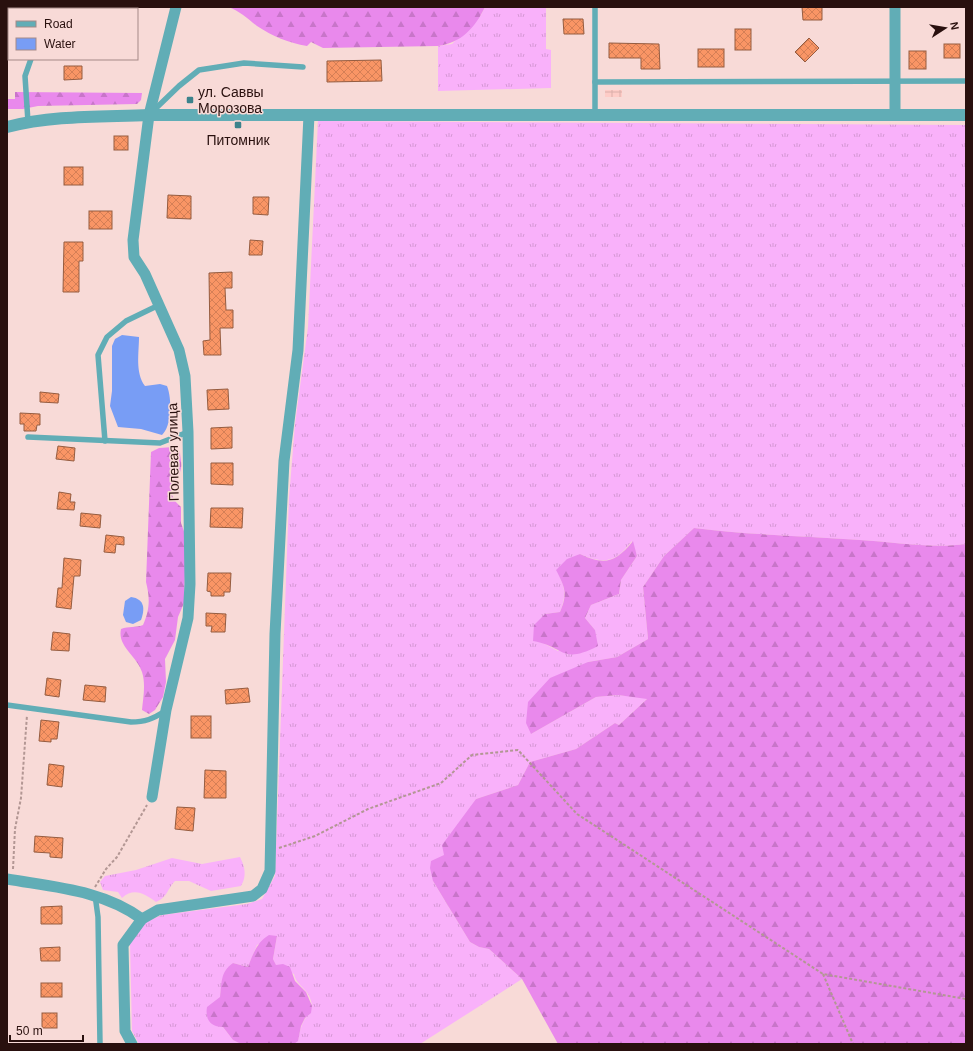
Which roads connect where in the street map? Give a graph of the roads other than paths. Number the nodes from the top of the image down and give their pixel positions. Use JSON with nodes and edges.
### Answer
{"nodes":[{"id":1,"x":176,"y":7,"type":"edge"},
{"id":2,"x":595,"y":7,"type":"edge"},
{"id":3,"x":895,"y":7,"type":"edge"},
{"id":4,"x":31,"y":60,"type":"edge"},
{"id":5,"x":303,"y":67,"type":"dead end"},
{"id":6,"x":966,"y":80,"type":"edge"},
{"id":7,"x":895,"y":81,"type":"junction"},
{"id":8,"x":595,"y":82,"type":"junction"},
{"id":9,"x":595,"y":114,"type":"junction"},
{"id":10,"x":149,"y":115,"type":"junction"},
{"id":11,"x":309,"y":115,"type":"junction"},
{"id":12,"x":895,"y":115,"type":"junction"},
{"id":13,"x":966,"y":115,"type":"edge"},
{"id":14,"x":28,"y":122,"type":"junction"},
{"id":15,"x":7,"y":127,"type":"edge"},
{"id":16,"x":159,"y":305,"type":"junction"},
{"id":17,"x":188,"y":432,"type":"junction"},
{"id":18,"x":28,"y":437,"type":"dead end"},
{"id":19,"x":105,"y":441,"type":"junction"},
{"id":20,"x":7,"y":705,"type":"edge"},
{"id":21,"x":166,"y":710,"type":"junction"},
{"id":22,"x":152,"y":797,"type":"road end"},
{"id":23,"x":10,"y":879,"type":"edge"},
{"id":24,"x":95,"y":895,"type":"junction"},
{"id":25,"x":142,"y":919,"type":"junction"},
{"id":26,"x":100,"y":1044,"type":"edge"},
{"id":27,"x":132,"y":1044,"type":"edge"}],
"edges":[{"from":1,"to":10,"type":"street","name":"Полевая улица"},
{"from":2,"to":8,"type":"lane"},
{"from":3,"to":7,"type":"street"},
{"from":4,"to":14,"type":"lane"},
{"from":5,"to":10,"type":"lane"},
{"from":6,"to":7,"type":"lane"},
{"from":7,"to":8,"type":"lane"},
{"from":7,"to":12,"type":"street"},
{"from":8,"to":9,"type":"lane"},
{"from":9,"to":11,"type":"street"},
{"from":9,"to":12,"type":"street"},
{"from":10,"to":11,"type":"street"},
{"from":10,"to":14,"type":"street"},
{"from":10,"to":16,"type":"street","name":"Полевая улица"},
{"from":11,"to":25,"type":"street"},
{"from":12,"to":13,"type":"street"},
{"from":14,"to":15,"type":"street"},
{"from":16,"to":17,"type":"street","name":"Полевая улица"},
{"from":16,"to":19,"type":"lane"},
{"from":17,"to":19,"type":"lane"},
{"from":17,"to":21,"type":"street","name":"Полевая улица"},
{"from":18,"to":19,"type":"lane"},
{"from":20,"to":21,"type":"lane"},
{"from":21,"to":22,"type":"street","name":"Полевая улица"},
{"from":23,"to":24,"type":"street"},
{"from":24,"to":25,"type":"street"},
{"from":24,"to":26,"type":"lane"},
{"from":25,"to":27,"type":"street"}]}
